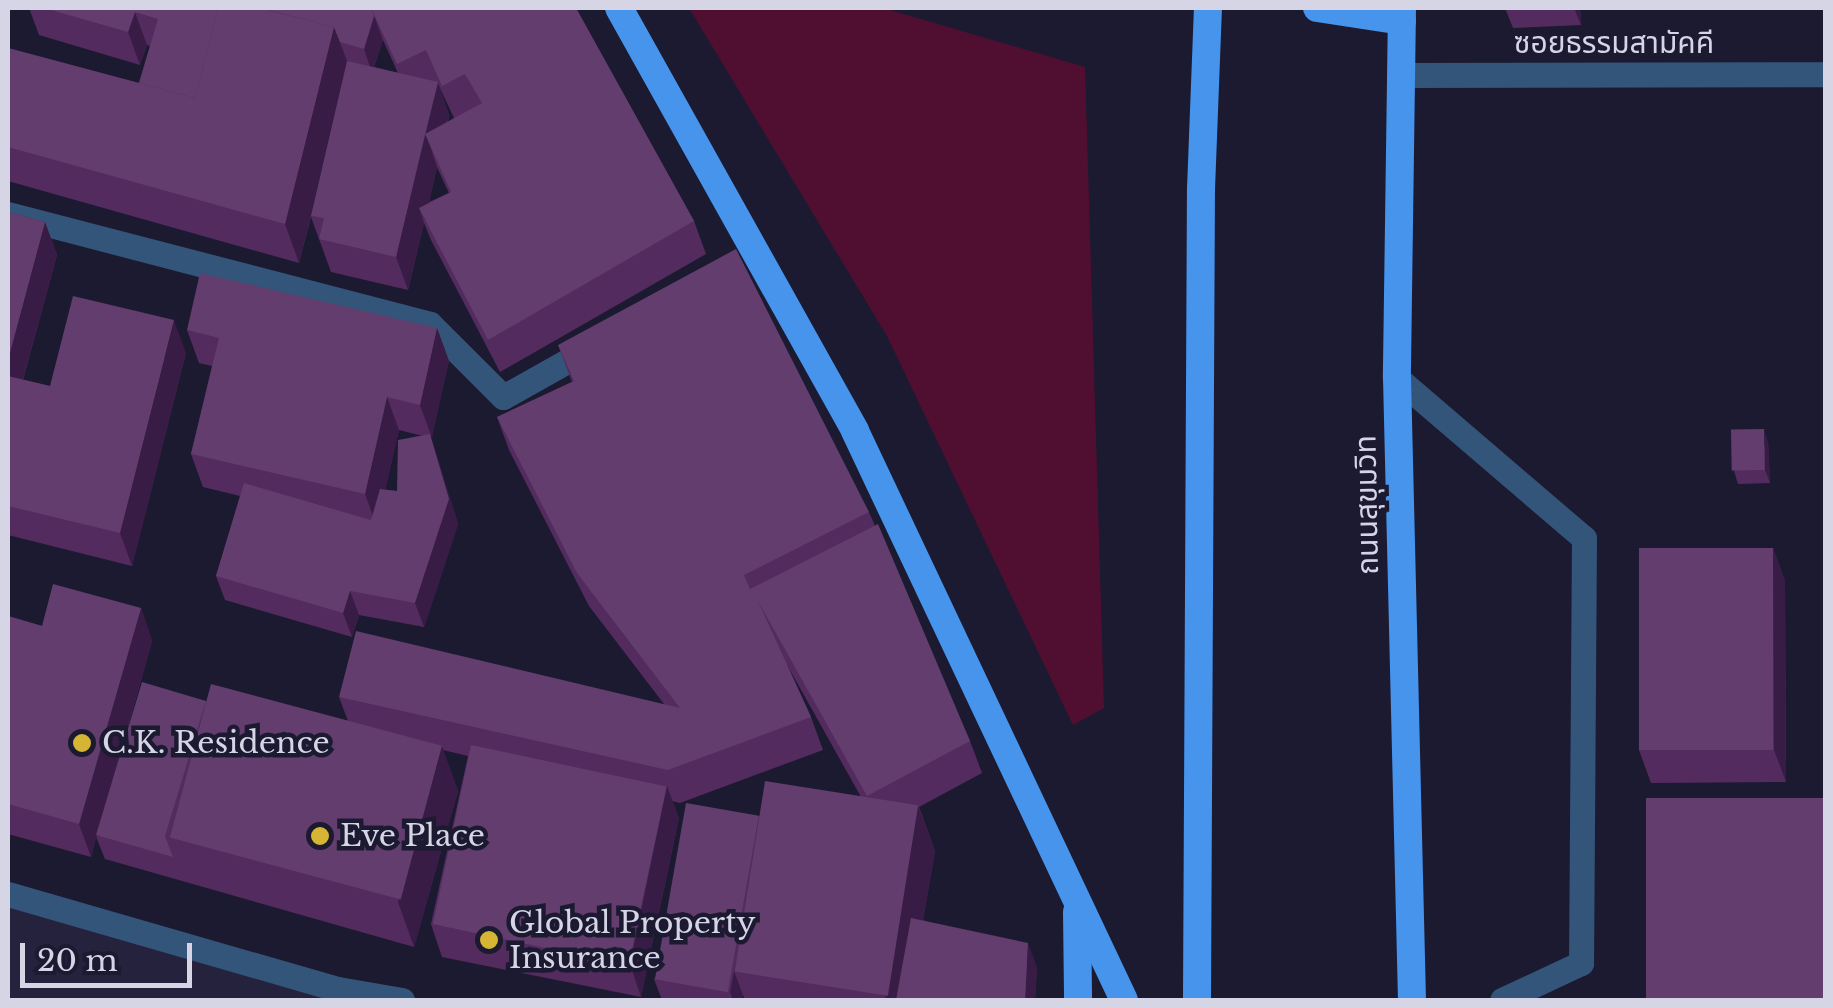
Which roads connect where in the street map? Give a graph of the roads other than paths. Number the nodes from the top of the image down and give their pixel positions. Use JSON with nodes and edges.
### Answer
{"nodes":[{"id":1,"x":618,"y":8,"type":"edge"},
{"id":2,"x":1208,"y":8,"type":"edge"},
{"id":3,"x":1317,"y":8,"type":"edge"},
{"id":4,"x":1402,"y":14,"type":"edge"},
{"id":5,"x":1826,"y":74,"type":"edge"},
{"id":6,"x":1402,"y":75,"type":"junction"},
{"id":7,"x":8,"y":214,"type":"edge"},
{"id":8,"x":760,"y":254,"type":"junction"},
{"id":9,"x":726,"y":273,"type":"edge"},
{"id":10,"x":623,"y":330,"type":"edge"},
{"id":11,"x":1396,"y":378,"type":"junction"},
{"id":12,"x":8,"y":894,"type":"edge"},
{"id":13,"x":1077,"y":907,"type":"junction"},
{"id":14,"x":402,"y":1000,"type":"edge"},
{"id":15,"x":1078,"y":1000,"type":"edge"},
{"id":16,"x":1124,"y":1000,"type":"edge"},
{"id":17,"x":1198,"y":1000,"type":"edge"},
{"id":18,"x":1412,"y":1000,"type":"edge"},
{"id":19,"x":1502,"y":1000,"type":"edge"}],
"edges":[{"from":1,"to":8,"type":"highway"},
{"from":2,"to":17,"type":"highway"},
{"from":3,"to":4,"type":"highway"},
{"from":4,"to":6,"type":"highway","name":"ถนนสุขุมวิท"},
{"from":5,"to":6,"type":"street","name":"ซอยธรรมสามัคคี"},
{"from":6,"to":11,"type":"highway","name":"ถนนสุขุมวิท"},
{"from":7,"to":10,"type":"street"},
{"from":8,"to":9,"type":"street"},
{"from":8,"to":13,"type":"highway"},
{"from":11,"to":18,"type":"highway","name":"ถนนสุขุมวิท"},
{"from":11,"to":19,"type":"street"},
{"from":12,"to":14,"type":"street"},
{"from":13,"to":15,"type":"highway"},
{"from":13,"to":16,"type":"highway"}]}
